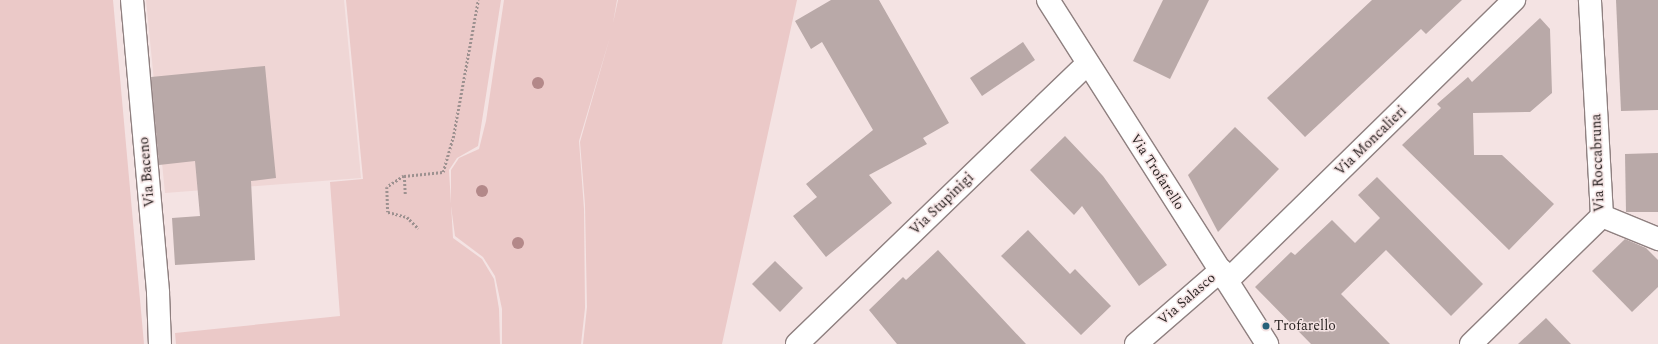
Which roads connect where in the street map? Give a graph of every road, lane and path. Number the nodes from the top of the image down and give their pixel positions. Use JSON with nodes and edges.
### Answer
{"nodes":[{"id":1,"x":132,"y":0,"type":"edge"},
{"id":2,"x":478,"y":0,"type":"edge"},
{"id":3,"x":1048,"y":0,"type":"edge"},
{"id":4,"x":1514,"y":0,"type":"edge"},
{"id":5,"x":1590,"y":0,"type":"edge"},
{"id":6,"x":1087,"y":64,"type":"junction"},
{"id":7,"x":404,"y":176,"type":"junction"},
{"id":8,"x":405,"y":194,"type":"dead end"},
{"id":9,"x":1602,"y":216,"type":"junction"},
{"id":10,"x":418,"y":228,"type":"dead end"},
{"id":11,"x":1658,"y":239,"type":"edge"},
{"id":12,"x":1224,"y":276,"type":"junction"},
{"id":13,"x":160,"y":344,"type":"edge"},
{"id":14,"x":797,"y":344,"type":"edge"},
{"id":15,"x":1136,"y":344,"type":"edge"},
{"id":16,"x":1267,"y":344,"type":"edge"},
{"id":17,"x":1470,"y":344,"type":"edge"}],
"edges":[{"from":1,"to":13,"type":"street","name":"Via Baceno"},
{"from":2,"to":7,"type":"path"},
{"from":3,"to":6,"type":"street","name":"Via Trofarello"},
{"from":4,"to":12,"type":"street","name":"Via Moncalieri"},
{"from":5,"to":9,"type":"street","name":"Via Roccabruna"},
{"from":6,"to":12,"type":"street","name":"Via Trofarello"},
{"from":6,"to":14,"type":"street","name":"Via Stupinigi"},
{"from":7,"to":8,"type":"path"},
{"from":7,"to":10,"type":"path"},
{"from":9,"to":11,"type":"street"},
{"from":9,"to":17,"type":"street","name":"Via Roccabruna"},
{"from":12,"to":15,"type":"street","name":"Via Salasco"},
{"from":12,"to":16,"type":"street","name":"Via Trofarello"}]}
